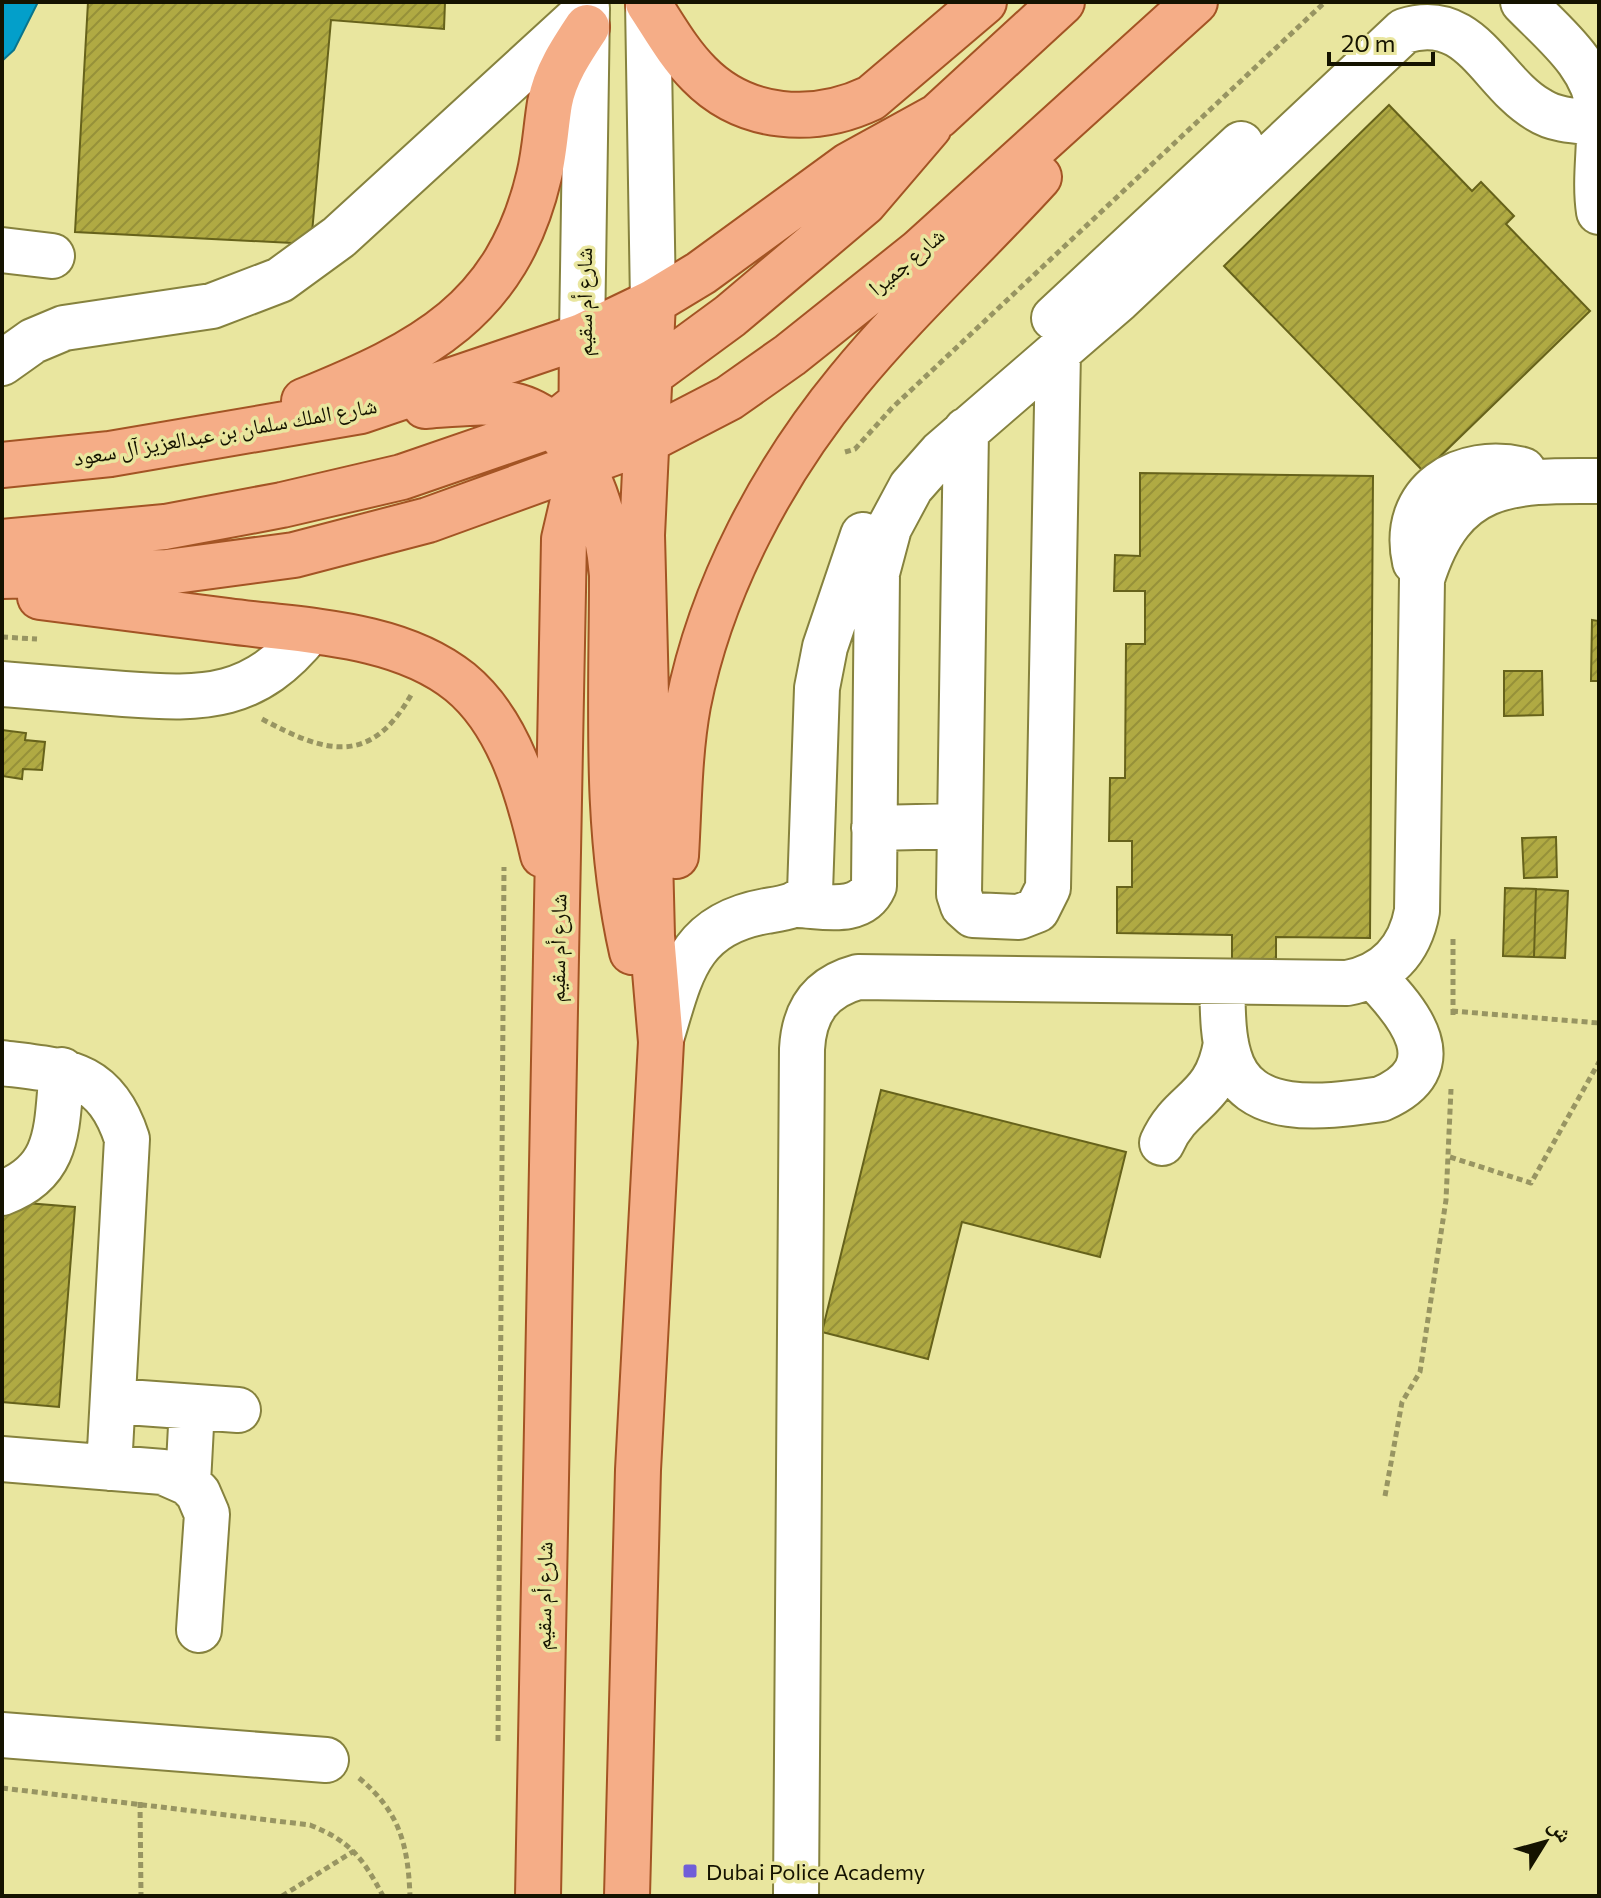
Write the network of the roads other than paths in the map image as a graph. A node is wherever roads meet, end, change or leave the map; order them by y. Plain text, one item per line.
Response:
1 (648, 2) edge
2 (984, 2) edge
3 (1062, 2) edge
4 (1197, 2) edge
5 (1394, 2) edge
6 (1523, 2) edge
7 (587, 13) edge
8 (938, 116) junction
9 (1599, 123) edge
10 (1599, 212) edge
11 (2, 250) edge
12 (52, 256) dead end
13 (653, 302) junction
14 (729, 317) junction
15 (582, 336) junction
16 (1058, 351) junction
17 (2, 363) edge
18 (768, 371) junction
19 (651, 374) junction
20 (361, 411) junction
21 (568, 413) junction
22 (966, 430) junction
23 (219, 436) junction
24 (646, 441) junction
25 (2, 465) edge
26 (581, 466) junction
27 (1599, 481) edge
28 (2, 542) edge
29 (2, 576) edge
30 (2, 592) edge
31 (310, 631) junction
32 (3, 695) edge
33 (960, 826) junction
34 (874, 828) junction
35 (805, 894) junction
36 (558, 919) junction
37 (1373, 976) junction
38 (1222, 982) junction
39 (661, 1042) junction
40 (1226, 1043) junction
41 (2, 1063) edge
42 (62, 1070) junction
43 (1258, 1095) junction
44 (1198, 1102) junction
45 (1162, 1143) dead end
46 (2, 1193) edge
47 (113, 1401) junction
48 (192, 1407) junction
49 (238, 1410) dead end
50 (2, 1459) edge
51 (109, 1468) junction
52 (188, 1483) junction
53 (199, 1630) dead end
54 (2, 1735) edge
55 (326, 1760) road end
56 (797, 1819) junction
57 (538, 1896) edge
58 (627, 1896) edge
59 (796, 1896) edge
60 (824, 1896) edge

1 - 2 main road
1 - 13 street
3 - 8 main road
4 - 18 main road, شارع جميرا
4 - 39 main road
5 - 35 street
6 - 9 street
7 - 15 street, شارع أم سقيم
7 - 17 street
7 - 23 main road
8 - 13 main road
8 - 14 main road, شارع أم سقيم
9 - 10 street
9 - 16 street
11 - 12 street
13 - 15 main road
13 - 19 main road
13 - 21 main road
14 - 18 main road
14 - 19 main road, شارع أم سقيم
15 - 20 main road, شارع الملك سلمان بن عبدالعزيز آل سعود
15 - 21 main road, شارع أم سقيم
16 - 22 street
16 - 33 street
18 - 24 main road, شارع جميرا
19 - 24 main road
19 - 26 main road, شارع أم سقيم
20 - 21 main road
20 - 23 main road, شارع الملك سلمان بن عبدالعزيز آل سعود
21 - 26 main road
21 - 28 main road
22 - 33 street
22 - 34 street
23 - 25 main road, شارع الملك سلمان بن عبدالعزيز آل سعود
24 - 26 main road, شارع جميرا
24 - 39 main road
26 - 29 main road
26 - 36 main road, شارع أم سقيم
26 - 39 main road
27 - 37 street
30 - 31 main road
31 - 32 street
31 - 36 main road
33 - 34 street
34 - 35 street
35 - 39 street
36 - 57 main road, شارع أم سقيم
37 - 38 street
37 - 43 street
38 - 40 street
38 - 56 street
39 - 58 main road
40 - 43 street
40 - 44 street
41 - 42 street
42 - 46 street
42 - 47 street
43 - 44 street
44 - 45 street
47 - 48 street
47 - 51 street
48 - 49 street
48 - 52 street
50 - 51 street
51 - 52 street
52 - 53 street
54 - 55 street
56 - 59 street
56 - 60 street

